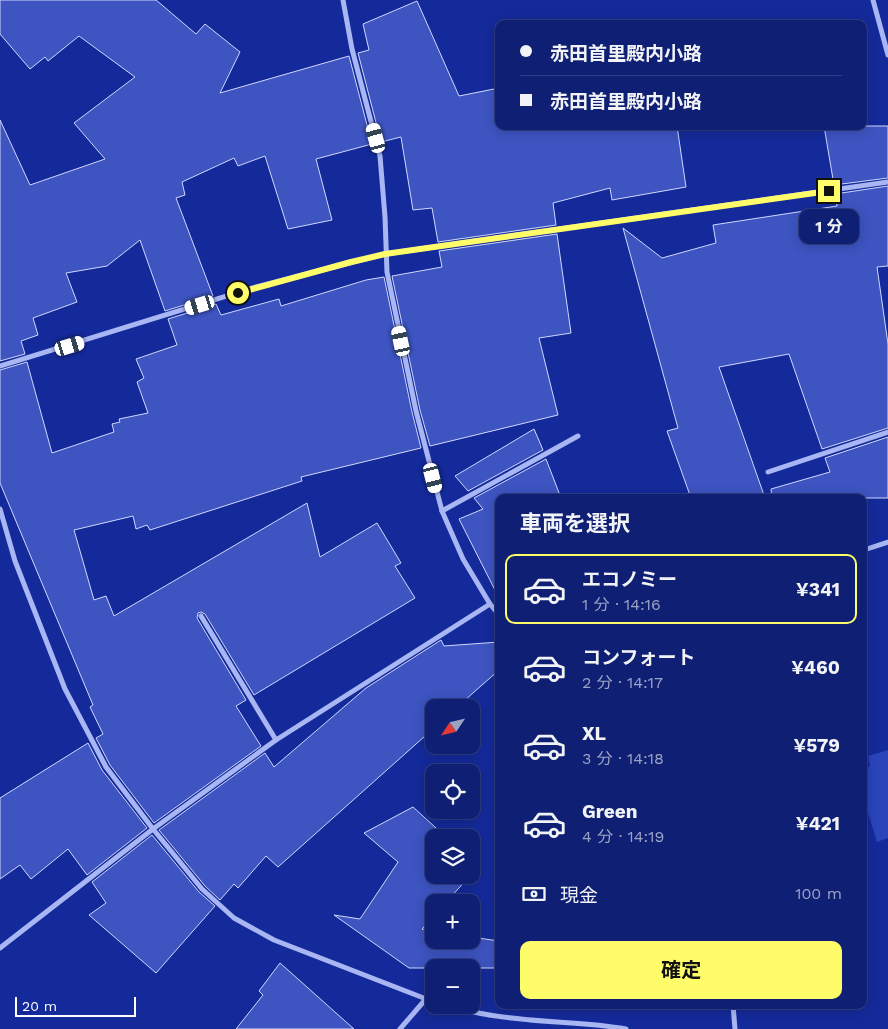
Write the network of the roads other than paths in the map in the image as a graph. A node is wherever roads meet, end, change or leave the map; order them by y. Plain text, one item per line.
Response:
1 (343, 0) edge
2 (873, 0) edge
3 (888, 55) edge
4 (888, 182) edge
5 (385, 254) junction
6 (0, 366) edge
7 (888, 432) edge
8 (578, 436) dead end
9 (768, 472) dead end
10 (0, 509) edge
11 (442, 511) junction
12 (888, 542) edge
13 (867, 549) edge
14 (490, 604) junction
15 (495, 610) edge
16 (201, 616) dead end
17 (276, 740) junction
18 (153, 829) junction
19 (0, 948) edge
20 (425, 1000) joint
21 (733, 1009) edge
22 (477, 1014) edge
23 (400, 1029) edge
24 (626, 1029) edge
25 (735, 1029) edge

1 - 5 street
2 - 3 street
4 - 5 street
5 - 6 street
5 - 11 street
7 - 9 street
8 - 11 street
10 - 18 street
11 - 14 street
12 - 13 street
14 - 15 street
14 - 17 street
16 - 17 street
17 - 18 street
18 - 19 street
18 - 20 street
20 - 23 street
21 - 25 street
22 - 24 street

